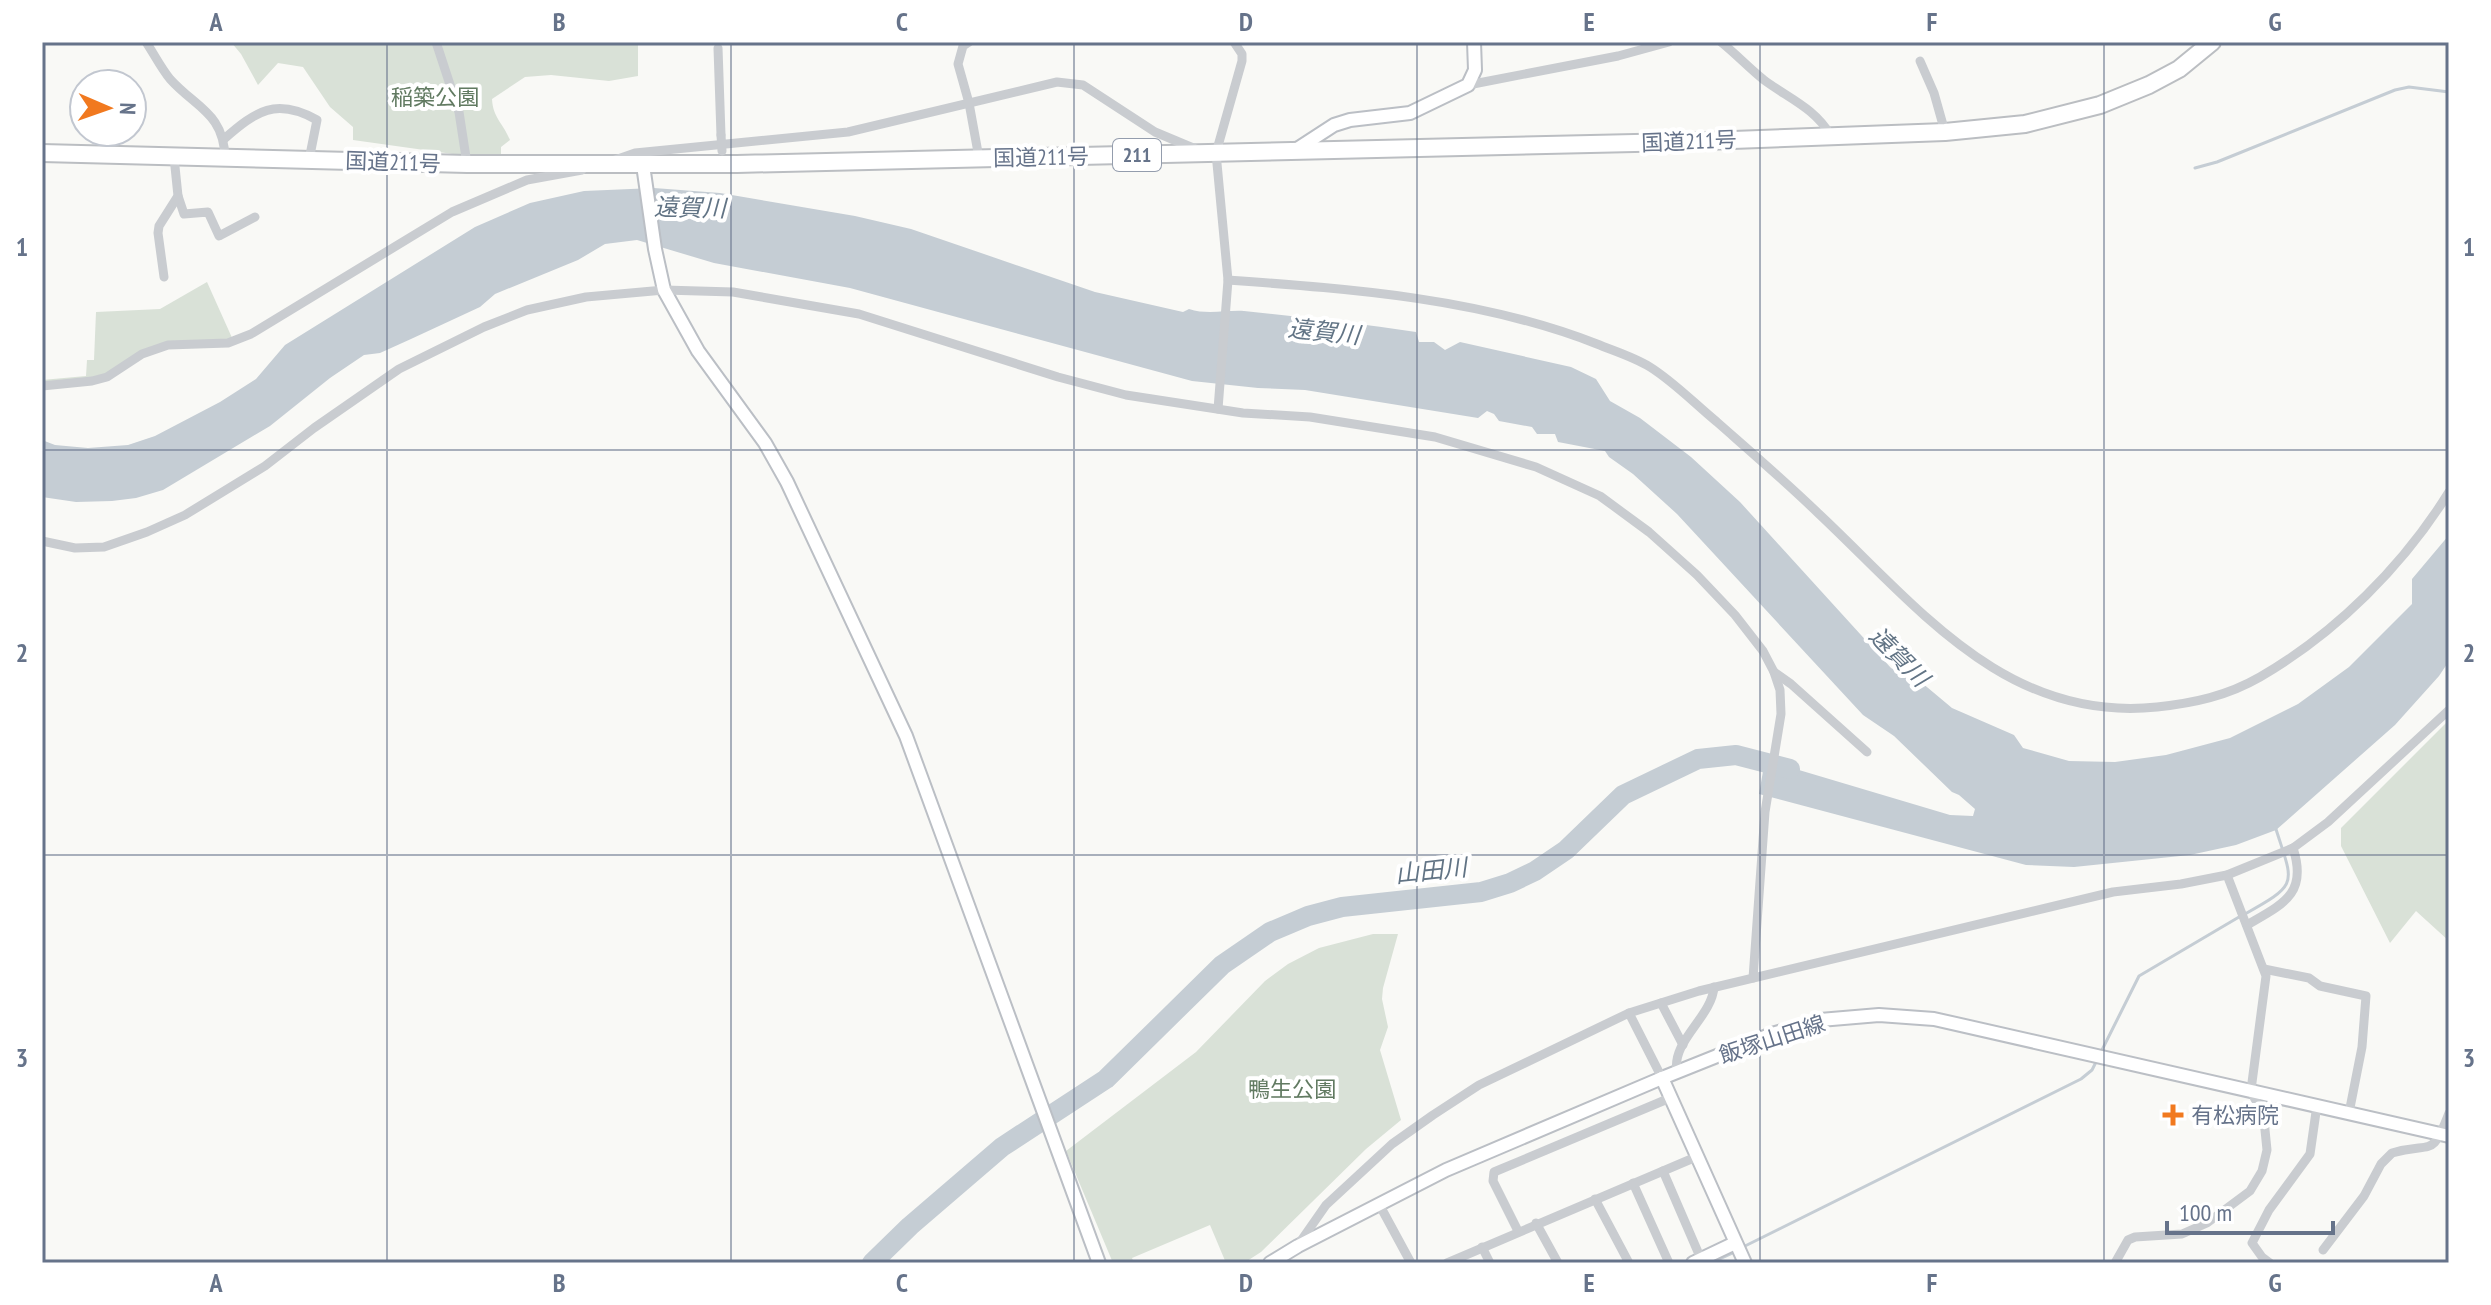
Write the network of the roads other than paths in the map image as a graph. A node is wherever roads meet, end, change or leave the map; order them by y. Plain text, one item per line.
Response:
1 (146, 42) edge
2 (436, 42) edge
3 (969, 42) edge
4 (1234, 42) edge
5 (1474, 42) edge
6 (1669, 42) edge
7 (2212, 42) edge
8 (1728, 44) edge
9 (718, 48) dead end
10 (1920, 61) dead end
11 (1468, 85) junction
12 (969, 103) junction
13 (1945, 132) junction
14 (1831, 136) junction
15 (224, 139) junction
16 (1294, 151) junction
17 (42, 153) edge
18 (1211, 153) junction
19 (174, 157) junction
20 (722, 157) junction
21 (225, 158) junction
22 (979, 158) junction
23 (309, 160) junction
24 (467, 164) junction
25 (603, 166) junction
26 (643, 170) junction
27 (178, 196) junction
28 (255, 217) dead end
29 (164, 277) dead end
30 (1228, 283) junction
31 (664, 290) junction
32 (42, 386) edge
33 (1218, 406) junction
34 (2449, 492) edge
35 (42, 541) edge
36 (1774, 672) junction
37 (2449, 710) edge
38 (1867, 752) dead end
39 (2293, 848) junction
40 (2227, 875) junction
41 (2247, 923) junction
42 (2264, 969) junction
43 (1753, 978) junction
44 (1714, 987) junction
45 (1661, 1003) junction
46 (1629, 1013) junction
47 (1683, 1045) junction
48 (1677, 1072) junction
49 (1662, 1078) junction
50 (2251, 1090) junction
51 (1670, 1098) junction
52 (2317, 1105) junction
53 (2349, 1113) junction
54 (2449, 1113) edge
55 (2446, 1135) edge
56 (1696, 1157) junction
57 (1663, 1171) junction
58 (1633, 1183) junction
59 (1595, 1199) junction
60 (1379, 1204) junction
61 (1536, 1223) junction
62 (1518, 1231) junction
63 (1735, 1243) junction
64 (1298, 1246) junction
65 (1482, 1247) junction
66 (2323, 1250) dead end
67 (1697, 1261) edge
68 (2265, 1261) edge
69 (1099, 1263) edge
70 (1270, 1263) edge
71 (1411, 1263) edge
72 (1447, 1263) edge
73 (1490, 1263) edge
74 (1558, 1263) edge
75 (1629, 1263) edge
76 (1669, 1263) edge
77 (1745, 1263) edge
78 (2115, 1263) edge

1 - 15 street
2 - 24 street
3 - 12 street
4 - 18 street
5 - 11 street
6 - 11 street
7 - 13 highway, 国道211号 / 211
8 - 14 street
9 - 20 street, bridge
10 - 13 street
11 - 16 street
12 - 18 street
12 - 22 street
12 - 25 street
13 - 14 highway, 国道211号 / 211
14 - 16 highway, 国道211号 / 211
15 - 21 street
15 - 23 street
16 - 18 highway, 国道211号 / 211
17 - 19 highway, 国道211号 / 211
18 - 22 highway, 国道211号 / 211
18 - 30 street
19 - 21 highway, 国道211号 / 211
19 - 27 street
20 - 22 highway, 国道211号 / 211
20 - 26 highway, 国道211号 / 211
21 - 23 highway, 国道211号 / 211
23 - 24 highway, 国道211号 / 211
24 - 25 highway, 国道211号 / 211
25 - 26 highway, 国道211号 / 211
25 - 32 street
26 - 31 street
27 - 28 street
27 - 29 street
30 - 33 street
30 - 34 street
31 - 33 street
31 - 35 street
31 - 69 street
33 - 36 street
36 - 38 street
36 - 43 street
37 - 39 street
39 - 40 street
39 - 41 street
40 - 41 street
40 - 43 street
41 - 42 street
42 - 50 street
42 - 53 street
43 - 44 street
44 - 45 street
44 - 47 street
45 - 46 street
45 - 47 street
46 - 49 street
46 - 64 street
47 - 48 street
48 - 49 street, 飯塚山田線
48 - 50 street, 飯塚山田線
49 - 51 street
49 - 60 street, 飯塚山田線
50 - 52 street, 飯塚山田線
50 - 78 street
51 - 56 street
51 - 62 street
52 - 53 street, 飯塚山田線
52 - 68 street
53 - 55 street, 飯塚山田線
54 - 55 street
55 - 66 street
56 - 57 street
56 - 63 street
57 - 58 street
57 - 67 street
58 - 59 street
58 - 76 street
59 - 61 street
59 - 75 street
60 - 64 street, 飯塚山田線
60 - 71 street
61 - 62 street
61 - 74 street
62 - 65 street
63 - 67 street
63 - 77 street
64 - 70 street, 飯塚山田線
65 - 72 street
65 - 73 street

